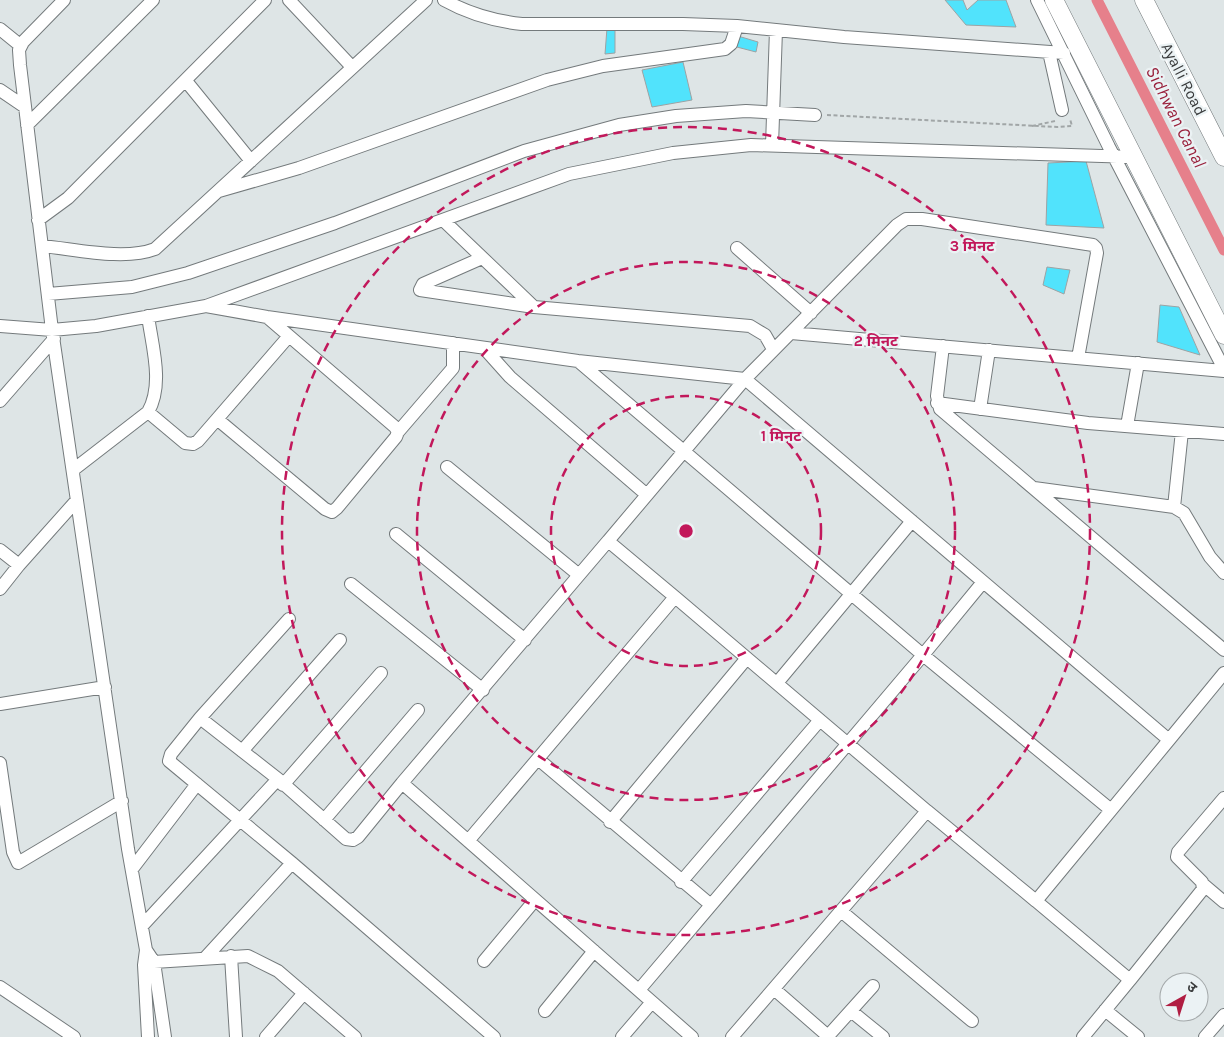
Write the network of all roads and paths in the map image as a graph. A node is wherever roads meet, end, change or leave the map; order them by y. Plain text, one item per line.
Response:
1 (64, 0) edge
2 (153, 0) edge
3 (265, 0) edge
4 (289, 0) edge
5 (426, 0) edge
6 (444, 0) edge
7 (1037, 0) edge
8 (1054, 0) edge
9 (1144, 0) edge
10 (736, 26) junction
11 (0, 29) edge
12 (776, 30) junction
13 (21, 46) junction
14 (1048, 52) junction
15 (1064, 53) junction
16 (352, 67) junction
17 (186, 81) junction
18 (0, 90) edge
19 (24, 107) junction
20 (774, 112) junction
21 (815, 115) joint
22 (1062, 116) junction
23 (27, 125) junction
24 (1032, 126) junction
25 (773, 135) junction
26 (1119, 150) junction
27 (1224, 157) edge
28 (251, 162) junction
29 (219, 191) junction
30 (38, 220) junction
31 (444, 221) junction
32 (42, 246) junction
33 (737, 248) dead end
34 (482, 258) junction
35 (49, 303) junction
36 (206, 306) junction
37 (534, 307) junction
38 (811, 313) junction
39 (148, 316) junction
40 (267, 317) junction
41 (0, 326) edge
42 (791, 333) junction
43 (1224, 334) edge
44 (53, 335) junction
45 (289, 336) junction
46 (453, 343) junction
47 (943, 346) junction
48 (484, 348) junction
49 (774, 349) junction
50 (989, 350) junction
51 (1078, 358) junction
52 (578, 361) junction
53 (1138, 363) junction
54 (1224, 370) edge
55 (744, 379) junction
56 (1, 399) edge
57 (937, 403) junction
58 (980, 409) junction
59 (148, 412) junction
60 (217, 419) junction
61 (1127, 426) junction
62 (1182, 431) junction
63 (398, 432) junction
64 (1224, 434) edge
65 (685, 450) junction
66 (447, 467) dead end
67 (73, 470) junction
68 (1034, 488) junction
69 (647, 495) junction
70 (77, 500) junction
71 (1174, 507) junction
72 (912, 521) junction
73 (396, 534) dead end
74 (608, 541) junction
75 (0, 550) edge
76 (20, 565) junction
77 (1224, 574) edge
78 (579, 575) junction
79 (983, 582) junction
80 (351, 584) dead end
81 (0, 589) edge
82 (851, 593) junction
83 (675, 597) junction
84 (289, 619) dead end
85 (340, 640) dead end
86 (525, 640) junction
87 (1224, 650) edge
88 (923, 655) junction
89 (747, 658) junction
90 (381, 673) dead end
91 (1224, 673) edge
92 (777, 683) junction
93 (105, 686) junction
94 (483, 690) junction
95 (0, 704) edge
96 (418, 710) dead end
97 (200, 718) junction
98 (820, 720) junction
99 (1169, 740) junction
100 (848, 744) junction
101 (242, 751) junction
102 (538, 759) junction
103 (0, 763) edge
104 (280, 782) junction
105 (402, 783) junction
106 (197, 784) junction
107 (1224, 798) edge
108 (122, 800) junction
109 (1110, 810) junction
110 (927, 811) junction
111 (240, 819) junction
112 (324, 820) junction
113 (610, 822) junction
114 (0, 832) edge
115 (468, 841) junction
116 (12, 842) junction
117 (292, 863) junction
118 (132, 870) junction
119 (681, 882) junction
120 (1204, 885) junction
121 (536, 900) junction
122 (1036, 901) junction
123 (1224, 902) edge
124 (711, 906) junction
125 (841, 911) junction
126 (142, 926) junction
127 (146, 950) junction
128 (594, 952) junction
129 (231, 956) junction
130 (205, 958) junction
131 (484, 961) dead end
132 (154, 962) junction
133 (1130, 980) junction
134 (873, 986) dead end
135 (0, 987) edge
136 (774, 989) junction
137 (639, 990) junction
138 (304, 993) junction
139 (652, 1002) junction
140 (1105, 1010) junction
141 (545, 1011) dead end
142 (851, 1011) junction
143 (1224, 1015) edge
144 (972, 1021) dead end
145 (688, 1036) edge
146 (74, 1037) edge
147 (148, 1037) edge
148 (166, 1037) edge
149 (236, 1037) edge
150 (266, 1037) edge
151 (355, 1037) edge
152 (494, 1037) edge
153 (622, 1037) edge
154 (732, 1037) edge
155 (829, 1037) edge
156 (883, 1037) edge
157 (1083, 1037) edge
158 (1138, 1037) edge
159 (1205, 1037) edge

1 - 13 street
2 - 23 street
3 - 17 street
4 - 16 street
5 - 16 street
6 - 10 street
7 - 15 street
8 - 26 highway
9 - 27 highway, Ayalli Road
10 - 12 street
10 - 29 street
11 - 13 street
12 - 14 street
12 - 20 street
13 - 19 street
14 - 15 street
14 - 22 street
15 - 26 street
16 - 28 street
17 - 28 street
17 - 30 street
18 - 19 street
19 - 23 street
20 - 21 street
20 - 25 street
20 - 35 street
21 - 24 path
22 - 24 path
22 - 24 path
23 - 30 street
25 - 26 street
25 - 31 street
26 - 43 highway
26 - 54 street
28 - 29 street
29 - 32 street
30 - 32 street
31 - 34 street
31 - 36 street
32 - 35 street
33 - 38 street
34 - 37 street
34 - 37 street
35 - 44 street
36 - 39 street
36 - 40 street
37 - 49 street
38 - 42 street
38 - 51 street
39 - 44 street
39 - 59 street
40 - 45 street
40 - 46 street
41 - 44 street
42 - 47 street
42 - 49 street
44 - 56 street
44 - 67 street
45 - 60 street
45 - 63 street
46 - 48 street
46 - 63 street
47 - 50 street
47 - 57 street
48 - 52 street
48 - 69 street
49 - 55 street
50 - 51 street
50 - 58 street
51 - 53 street
52 - 55 street
52 - 65 street
53 - 54 street
53 - 61 street
55 - 65 street
55 - 72 street
57 - 58 street
57 - 68 street
58 - 61 street
59 - 60 street
59 - 67 street
60 - 63 street
61 - 62 street
62 - 64 street
62 - 71 street
65 - 69 street
65 - 82 street
66 - 78 street
67 - 70 street
68 - 71 street
68 - 87 street
69 - 74 street
70 - 76 street
70 - 93 street
71 - 77 street
72 - 79 street
72 - 82 street
73 - 86 street
74 - 78 street
74 - 83 street
75 - 76 street
76 - 81 street
78 - 86 street
79 - 88 street
79 - 99 street
80 - 94 street
82 - 88 street
82 - 92 street
83 - 89 street
83 - 102 street
84 - 97 street
85 - 101 street
86 - 94 street
88 - 100 street
88 - 109 street
89 - 92 street
89 - 113 street
90 - 104 street
91 - 99 street
92 - 98 street
93 - 95 street
93 - 108 street
94 - 105 street
96 - 112 street
97 - 101 street
97 - 106 street
98 - 100 street
98 - 119 street
99 - 109 street
100 - 110 street
100 - 124 street
101 - 104 street
102 - 113 street
102 - 115 street
103 - 116 street
104 - 111 street
104 - 112 street
105 - 112 street
105 - 115 street
106 - 111 street
106 - 118 street
107 - 120 street
108 - 116 street
108 - 118 street
109 - 122 street
110 - 122 street
110 - 125 street
111 - 117 street
111 - 126 street
113 - 119 street
114 - 116 street
115 - 121 street
117 - 130 street
117 - 152 street
118 - 126 street
119 - 124 street
120 - 123 street
120 - 133 street
121 - 128 street
121 - 131 street
122 - 133 street
124 - 137 street
125 - 136 street
125 - 144 street
126 - 127 street
127 - 132 street
127 - 147 street
128 - 137 street
128 - 141 street
129 - 130 street
129 - 138 street
129 - 149 street
130 - 132 street
132 - 148 street
133 - 140 street
134 - 142 street
135 - 146 street
136 - 154 street
136 - 155 street
137 - 139 street
138 - 150 street
138 - 151 street
139 - 145 street
139 - 153 street
140 - 157 street
140 - 158 street
142 - 155 street
142 - 156 street
143 - 159 street

